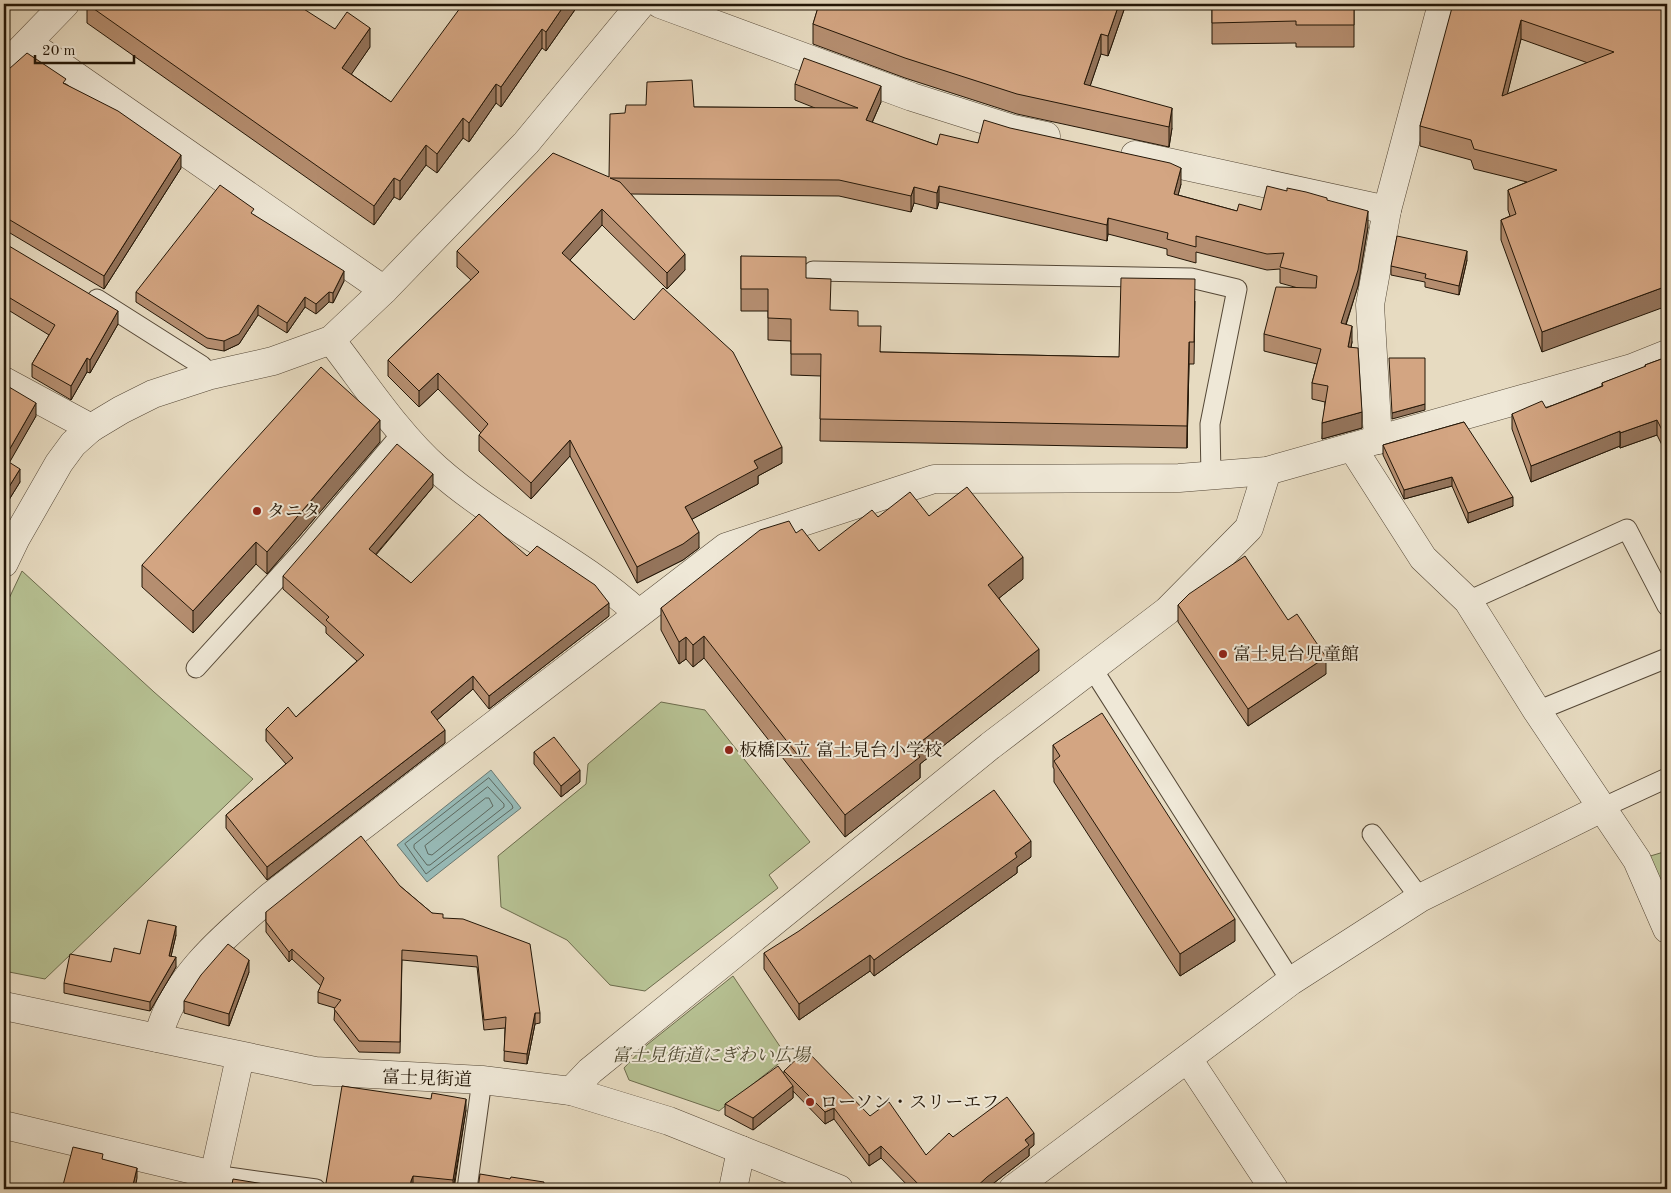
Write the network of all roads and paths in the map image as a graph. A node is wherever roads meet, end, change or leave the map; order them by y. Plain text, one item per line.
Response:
1 (65, 4) edge
2 (641, 4) edge
3 (660, 4) edge
4 (1442, 4) edge
5 (28, 43) junction
6 (4, 67) edge
7 (1071, 142) edge
8 (1109, 150) edge
9 (1388, 210) junction
10 (813, 271) dead end
11 (80, 288) edge
12 (384, 290) junction
13 (331, 340) junction
14 (1667, 354) edge
15 (211, 375) junction
16 (4, 381) edge
17 (91, 428) junction
18 (403, 432) junction
19 (1378, 440) junction
20 (1352, 447) junction
21 (1267, 471) junction
22 (1212, 476) junction
23 (4, 564) edge
24 (1468, 600) junction
25 (1667, 606) edge
26 (638, 613) junction
27 (1667, 658) edge
28 (196, 668) dead end
29 (1092, 668) junction
30 (1537, 711) junction
31 (1667, 778) edge
32 (1602, 808) junction
33 (1372, 834) dead end
34 (1420, 898) junction
35 (1667, 929) edge
36 (1291, 981) junction
37 (4, 1006) edge
38 (158, 1038) junction
39 (240, 1057) junction
40 (1188, 1059) junction
41 (482, 1080) junction
42 (571, 1091) junction
43 (4, 1125) edge
44 (741, 1150) junction
45 (213, 1182) edge
46 (316, 1189) edge
47 (467, 1189) edge
48 (733, 1189) edge
49 (839, 1189) edge
50 (1013, 1189) edge
51 (1274, 1189) edge

1 - 5 street
2 - 12 street
3 - 7 street
4 - 9 street
5 - 6 street
5 - 12 street
8 - 9 street
9 - 19 street
10 - 22 lane
11 - 15 lane
12 - 13 street
13 - 15 street
13 - 18 street
14 - 19 street
15 - 17 street
16 - 17 street
17 - 23 street
18 - 26 street
18 - 28 lane
19 - 20 street
20 - 21 street
20 - 24 street
21 - 22 street
21 - 29 street
22 - 26 street
24 - 25 lane
24 - 30 street
26 - 38 street
27 - 30 lane
29 - 36 lane
29 - 42 street
30 - 32 street
31 - 32 lane
32 - 34 street
32 - 35 street
33 - 34 lane
34 - 36 street
36 - 40 street
37 - 38 street, 富士見街道
38 - 39 street, 富士見街道
39 - 41 street, 富士見街道
39 - 45 street
40 - 50 street
40 - 51 street
41 - 42 street, 富士見街道
41 - 47 lane
42 - 44 street, 富士見街道
43 - 45 street
44 - 48 street
44 - 49 street, 富士見街道
45 - 46 lane

